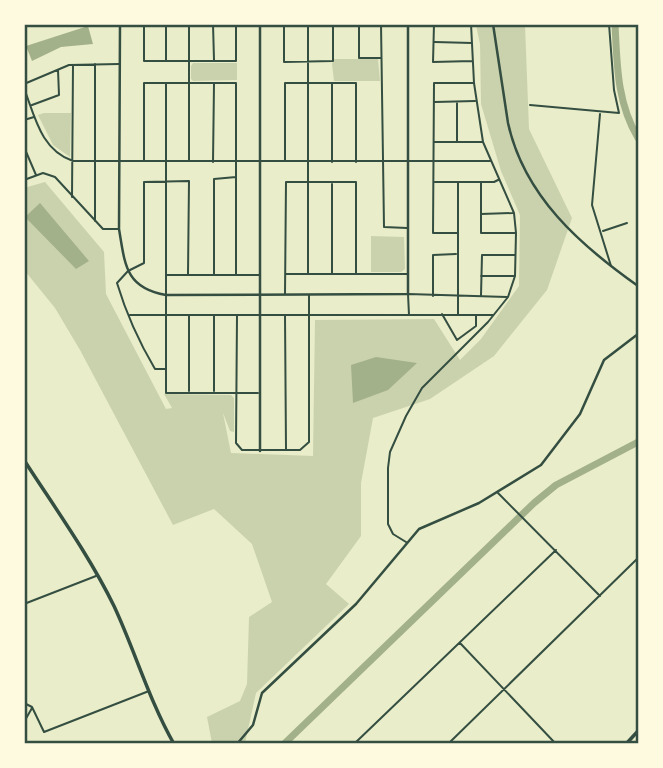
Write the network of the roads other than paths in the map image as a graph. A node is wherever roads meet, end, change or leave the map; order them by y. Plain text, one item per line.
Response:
1 (120, 24) edge
2 (144, 24) edge
3 (166, 24) edge
4 (189, 24) edge
5 (213, 24) edge
6 (236, 24) edge
7 (260, 24) edge
8 (285, 24) edge
9 (308, 24) edge
10 (334, 24) edge
11 (359, 24) edge
12 (381, 24) edge
13 (408, 24) edge
14 (434, 24) edge
15 (471, 24) edge
16 (493, 24) edge
17 (609, 24) edge
18 (434, 42) junction
19 (472, 43) junction
20 (381, 58) junction
21 (166, 61) junction
22 (214, 61) junction
23 (473, 61) junction
24 (189, 62) junction
25 (308, 62) junction
26 (95, 64) junction
27 (120, 64) junction
28 (72, 65) junction
29 (58, 69) junction
30 (189, 83) junction
31 (214, 83) junction
32 (308, 83) junction
33 (332, 83) junction
34 (474, 83) junction
35 (24, 84) edge
36 (166, 84) junction
37 (24, 88) edge
38 (457, 101) junction
39 (476, 101) junction
40 (434, 102) junction
41 (31, 105) junction
42 (530, 105) dead end
43 (600, 112) junction
44 (35, 116) junction
45 (24, 121) edge
46 (433, 142) junction
47 (457, 142) junction
48 (483, 142) junction
49 (24, 147) edge
50 (72, 161) junction
51 (490, 161) junction
52 (95, 162) junction
53 (119, 162) junction
54 (144, 162) junction
55 (166, 162) junction
56 (189, 162) junction
57 (213, 162) junction
58 (237, 162) junction
59 (260, 162) junction
60 (285, 162) junction
61 (309, 162) junction
62 (332, 162) junction
63 (356, 162) junction
64 (382, 162) junction
65 (407, 162) junction
66 (434, 162) junction
67 (36, 176) junction
68 (237, 177) junction
69 (24, 180) edge
70 (498, 180) junction
71 (166, 181) junction
72 (309, 182) junction
73 (332, 182) junction
74 (434, 182) junction
75 (458, 182) junction
76 (481, 182) junction
77 (72, 197) junction
78 (481, 214) junction
79 (514, 214) junction
80 (95, 221) junction
81 (627, 223) dead end
82 (408, 228) junction
83 (119, 229) junction
84 (601, 231) junction
85 (457, 233) junction
86 (516, 233) junction
87 (457, 254) junction
88 (516, 255) junction
89 (611, 267) junction
90 (128, 271) junction
91 (188, 274) junction
92 (214, 274) junction
93 (236, 274) junction
94 (285, 274) junction
95 (308, 274) junction
96 (332, 274) junction
97 (356, 274) junction
98 (408, 274) junction
99 (166, 275) junction
100 (260, 275) junction
101 (481, 276) junction
102 (515, 276) junction
103 (639, 286) edge
104 (408, 294) junction
105 (166, 295) junction
106 (260, 295) junction
107 (285, 295) junction
108 (309, 295) junction
109 (433, 296) junction
110 (457, 296) junction
111 (481, 296) junction
112 (508, 297) junction
113 (166, 314) junction
114 (442, 314) junction
115 (458, 314) junction
116 (476, 314) junction
117 (130, 315) junction
118 (189, 315) junction
119 (214, 315) junction
120 (237, 315) junction
121 (260, 315) junction
122 (285, 315) junction
123 (309, 315) junction
124 (409, 315) junction
125 (494, 315) junction
126 (639, 334) edge
127 (166, 369) junction
128 (189, 393) junction
129 (214, 393) junction
130 (236, 393) junction
131 (260, 393) junction
132 (286, 450) junction
133 (260, 451) junction
134 (24, 460) edge
135 (30, 469) junction
136 (24, 473) edge
137 (497, 492) junction
138 (407, 543) junction
139 (556, 550) junction
140 (639, 558) edge
141 (97, 575) junction
142 (600, 596) junction
143 (24, 604) edge
144 (459, 642) junction
145 (504, 689) junction
146 (149, 691) junction
147 (24, 703) edge
148 (32, 707) junction
149 (24, 722) edge
150 (639, 731) edge
151 (355, 743) edge
152 (174, 744) edge
153 (237, 744) edge
154 (448, 744) edge
155 (556, 744) edge
156 (626, 744) edge

1 - 27 street
2 - 21 street
3 - 21 street
4 - 24 street
5 - 22 street
6 - 22 street
7 - 59 street
8 - 25 street
9 - 25 street
10 - 25 street
11 - 20 street
12 - 20 street
13 - 65 street
14 - 18 street
15 - 19 street
16 - 89 street
17 - 43 street
18 - 19 street
18 - 23 street
19 - 23 street
20 - 64 street
21 - 24 street
22 - 24 street
23 - 34 street
24 - 30 street
25 - 32 street
26 - 27 street
26 - 28 street
26 - 52 street
27 - 53 street
28 - 29 street
28 - 50 street
29 - 35 street
29 - 41 street
30 - 31 street
30 - 36 street
30 - 56 street
31 - 57 street
31 - 58 street
32 - 33 street
32 - 60 street
32 - 61 street
33 - 62 street
33 - 63 street
34 - 39 street
34 - 40 street
36 - 54 street
36 - 55 street
37 - 41 street
38 - 39 street
38 - 40 street
38 - 47 street
39 - 48 street
40 - 46 street
41 - 44 street
42 - 43 street
43 - 84 street
44 - 45 street
44 - 50 street
46 - 47 street
46 - 66 street
47 - 48 street
48 - 51 street
49 - 67 street
50 - 52 street
50 - 77 street
51 - 66 street
51 - 70 street
52 - 53 street
52 - 80 street
53 - 54 street
53 - 83 street
54 - 55 street
55 - 56 street
55 - 71 street
56 - 57 street
57 - 58 street
58 - 59 street
58 - 68 street
59 - 60 street
59 - 100 street
60 - 61 street
61 - 62 street
61 - 72 street
62 - 63 street
63 - 64 street
64 - 65 street
64 - 82 street
65 - 66 street
65 - 82 street
66 - 74 street
67 - 69 street
67 - 77 street
68 - 92 street
68 - 93 street
70 - 76 street
70 - 79 street
71 - 90 street
71 - 91 street
71 - 99 street
72 - 73 street
72 - 94 street
72 - 95 street
73 - 96 street
73 - 97 street
74 - 75 street
74 - 85 street
75 - 76 street
75 - 85 street
76 - 78 street
77 - 80 street
78 - 79 street
78 - 86 street
79 - 86 street
80 - 83 street
81 - 84 street
82 - 98 street
83 - 90 street
84 - 89 street
85 - 87 street
86 - 88 street
87 - 109 street
87 - 110 street
88 - 101 street
88 - 102 street
89 - 103 street
90 - 105 street
90 - 117 street
91 - 92 street
91 - 99 street
92 - 93 street
93 - 100 street
94 - 95 street
94 - 107 street
95 - 96 street
96 - 97 street
97 - 98 street
98 - 104 street
99 - 105 street
100 - 106 street
101 - 102 street
101 - 111 street
102 - 112 street
104 - 108 street
104 - 109 street
104 - 124 street
105 - 106 street
105 - 113 street
106 - 107 street
106 - 121 street
107 - 108 street
108 - 123 street
109 - 110 street
110 - 111 street
110 - 115 street
111 - 112 street
112 - 125 street
113 - 117 street
113 - 118 street
113 - 127 street
114 - 115 street
114 - 116 street
114 - 124 street
115 - 116 street
116 - 125 street
117 - 127 street
118 - 119 street
118 - 128 street
119 - 120 street
119 - 129 street
120 - 121 street
120 - 130 street
121 - 122 street
121 - 131 street
122 - 123 street
122 - 132 street
123 - 124 street
123 - 132 street
125 - 138 street
126 - 137 street
127 - 128 street
128 - 129 street
129 - 130 street
130 - 131 street
130 - 133 street
131 - 133 street
132 - 133 street
134 - 135 highway
135 - 136 street
135 - 141 highway
137 - 138 street
137 - 139 street
138 - 153 street
139 - 142 street
139 - 144 street
140 - 142 street
141 - 143 street
141 - 146 highway
142 - 145 street
144 - 145 street
144 - 151 street
145 - 154 street
145 - 155 street
146 - 148 street
146 - 152 highway
147 - 148 street
148 - 149 street
150 - 156 highway

